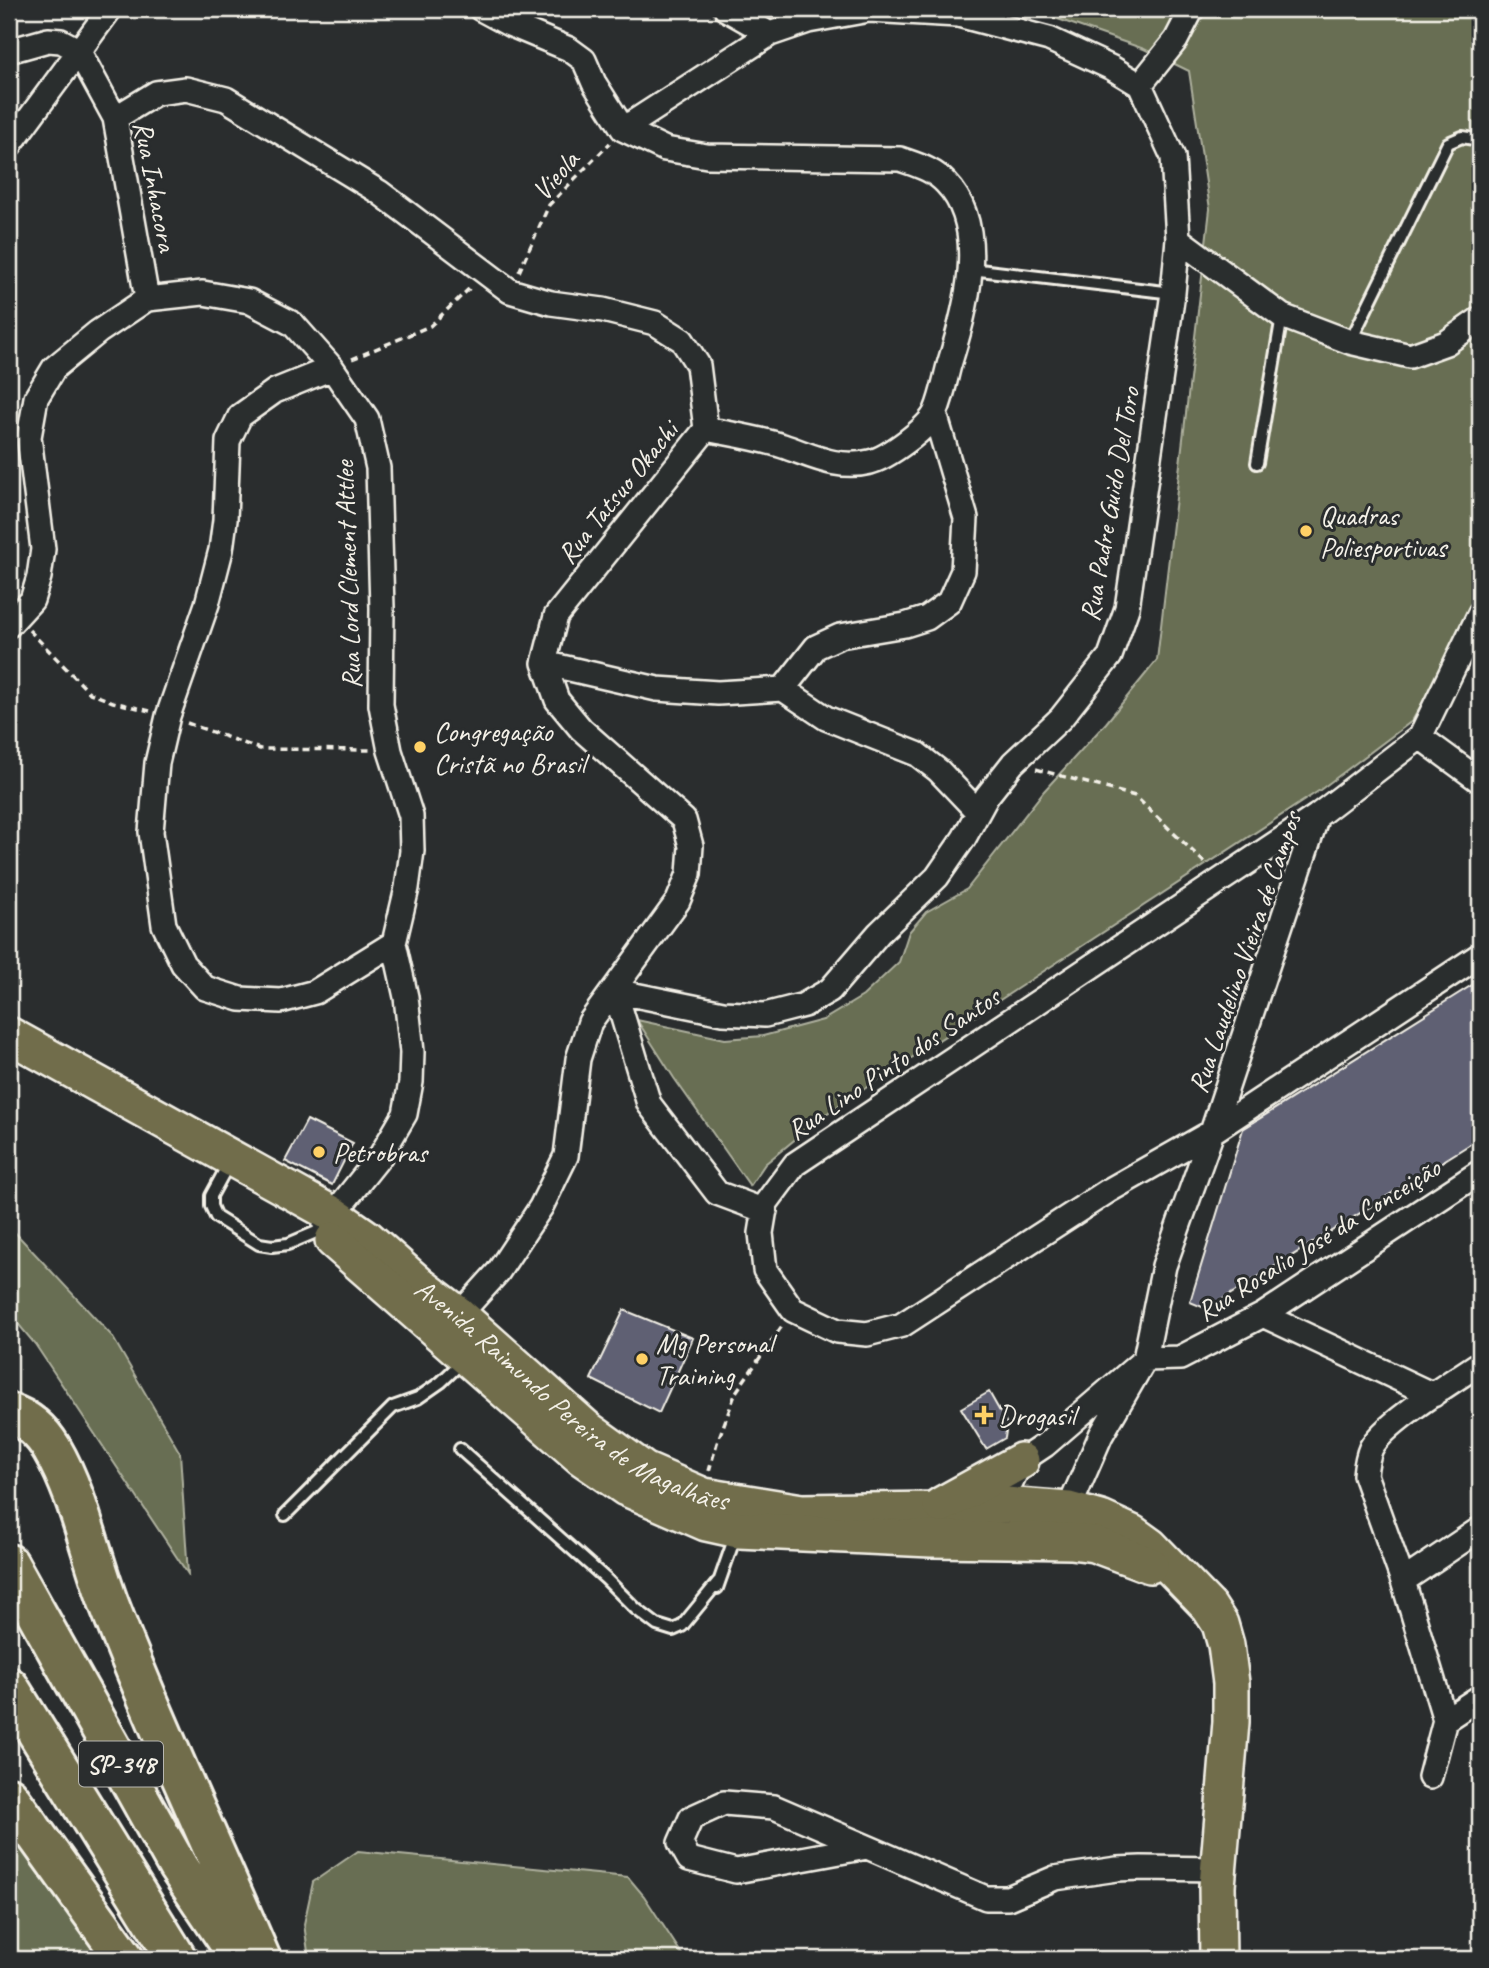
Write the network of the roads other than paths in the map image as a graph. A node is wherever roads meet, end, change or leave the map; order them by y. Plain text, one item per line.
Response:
1 (110, 9) edge
2 (481, 9) edge
3 (726, 9) edge
4 (1192, 9) edge
5 (769, 34) junction
6 (78, 50) junction
7 (9, 51) edge
8 (1140, 85) junction
9 (115, 118) junction
10 (624, 130) junction
11 (1480, 140) edge
12 (9, 146) edge
13 (1178, 239) junction
14 (971, 269) junction
15 (1173, 293) junction
16 (147, 299) junction
17 (1282, 316) junction
18 (1480, 319) edge
19 (1350, 342) junction
20 (332, 368) junction
21 (935, 414) junction
22 (706, 429) junction
23 (1257, 463) dead end
24 (1480, 613) edge
25 (9, 625) edge
26 (544, 663) junction
27 (783, 689) junction
28 (1420, 737) junction
29 (1480, 781) edge
30 (978, 812) junction
31 (1317, 816) junction
32 (394, 943) junction
33 (1480, 956) edge
34 (615, 991) junction
35 (9, 1035) edge
36 (9, 1059) edge
37 (1212, 1132) junction
38 (227, 1167) junction
39 (1480, 1172) edge
40 (765, 1211) junction
41 (327, 1223) junction
42 (1263, 1315) junction
43 (455, 1336) junction
44 (1145, 1359) junction
45 (1480, 1363) edge
46 (1433, 1395) junction
47 (9, 1413) edge
48 (460, 1449) dead end
49 (1021, 1461) junction
50 (1005, 1505) junction
51 (932, 1510) junction
52 (1069, 1510) junction
53 (285, 1515) dead end
54 (742, 1517) junction
55 (1480, 1529) edge
56 (1002, 1540) junction
57 (1048, 1541) junction
58 (9, 1564) edge
59 (1403, 1581) junction
60 (1185, 1582) junction
61 (9, 1687) edge
62 (1480, 1697) edge
63 (1445, 1720) junction
64 (1430, 1777) dead end
65 (9, 1797) edge
66 (867, 1847) junction
67 (1218, 1869) junction
68 (125, 1959) edge
69 (177, 1959) edge
70 (240, 1959) edge
71 (261, 1959) edge
72 (1218, 1959) edge

1 - 6 street
2 - 10 street
3 - 5 street
4 - 8 street
5 - 8 street
5 - 10 street
6 - 7 street
6 - 9 street, Rua Inhacora
6 - 12 street
8 - 13 street, Rua Padre Guido Del Toro
9 - 16 street, Rua Inhacora
9 - 22 street, Rua Tatsuo Okachi
10 - 14 street
11 - 19 lane
13 - 15 street, Rua Padre Guido Del Toro
13 - 17 street
14 - 15 lane
14 - 21 street
15 - 30 street, Rua Padre Guido Del Toro
16 - 20 street, Rua Lord Clement Attlee
16 - 25 street, Rua Lord Clement Attlee
17 - 19 street
17 - 23 lane
18 - 19 street
20 - 32 street, Rua Lord Clement Attlee
20 - 32 street
21 - 22 street
21 - 27 street
22 - 26 street, Rua Tatsuo Okachi
24 - 28 street, Rua Laudelino Vieira de Campos
26 - 27 street
26 - 34 street
27 - 30 street
28 - 29 street
28 - 31 street, Rua Laudelino Vieira de Campos
30 - 34 street, Rua Padre Guido Del Toro
31 - 37 street, Rua Laudelino Vieira de Campos
31 - 40 street, Rua Lino Pinto dos Santos
32 - 41 street, Rua Lord Clement Attlee
33 - 37 street, Rua Lino Pinto dos Santos
34 - 40 street
34 - 43 street
35 - 38 main road, Avenida Raimundo Pereira de Magalhães
36 - 38 main road, Avenida Raimundo Pereira de Magalhães
37 - 40 street, Rua Lino Pinto dos Santos
37 - 44 street, Rua Laudelino Vieira de Campos
38 - 41 main road, Avenida Raimundo Pereira de Magalhães
38 - 41 lane
39 - 42 street, Rua Rosalio José da Conceição
41 - 43 main road, Avenida Raimundo Pereira de Magalhães
42 - 44 street, Rua Rosalio José da Conceição
42 - 46 street
43 - 53 lane
43 - 54 main road, Avenida Raimundo Pereira de Magalhães
43 - 54 main road, Avenida Raimundo Pereira de Magalhães
44 - 49 street
44 - 52 street
45 - 46 street
46 - 59 street
47 - 71 highway
48 - 54 lane
49 - 50 street
49 - 51 main road
50 - 51 main road, Avenida Raimundo Pereira de Magalhães
50 - 52 main road, Avenida Raimundo Pereira de Magalhães
50 - 56 street
51 - 54 main road, Avenida Raimundo Pereira de Magalhães
52 - 57 street
52 - 60 main road, Avenida Raimundo Pereira de Magalhães
54 - 56 main road, Avenida Raimundo Pereira de Magalhães
55 - 59 street
56 - 57 main road, Avenida Raimundo Pereira de Magalhães
57 - 60 main road, Avenida Raimundo Pereira de Magalhães
58 - 70 highway, SP-348
59 - 63 street
60 - 67 main road, Avenida Raimundo Pereira de Magalhães
61 - 69 highway, SP-348
62 - 63 street
63 - 64 street
65 - 68 highway
66 - 66 street
66 - 67 street
67 - 72 main road, Avenida Raimundo Pereira de Magalhães

